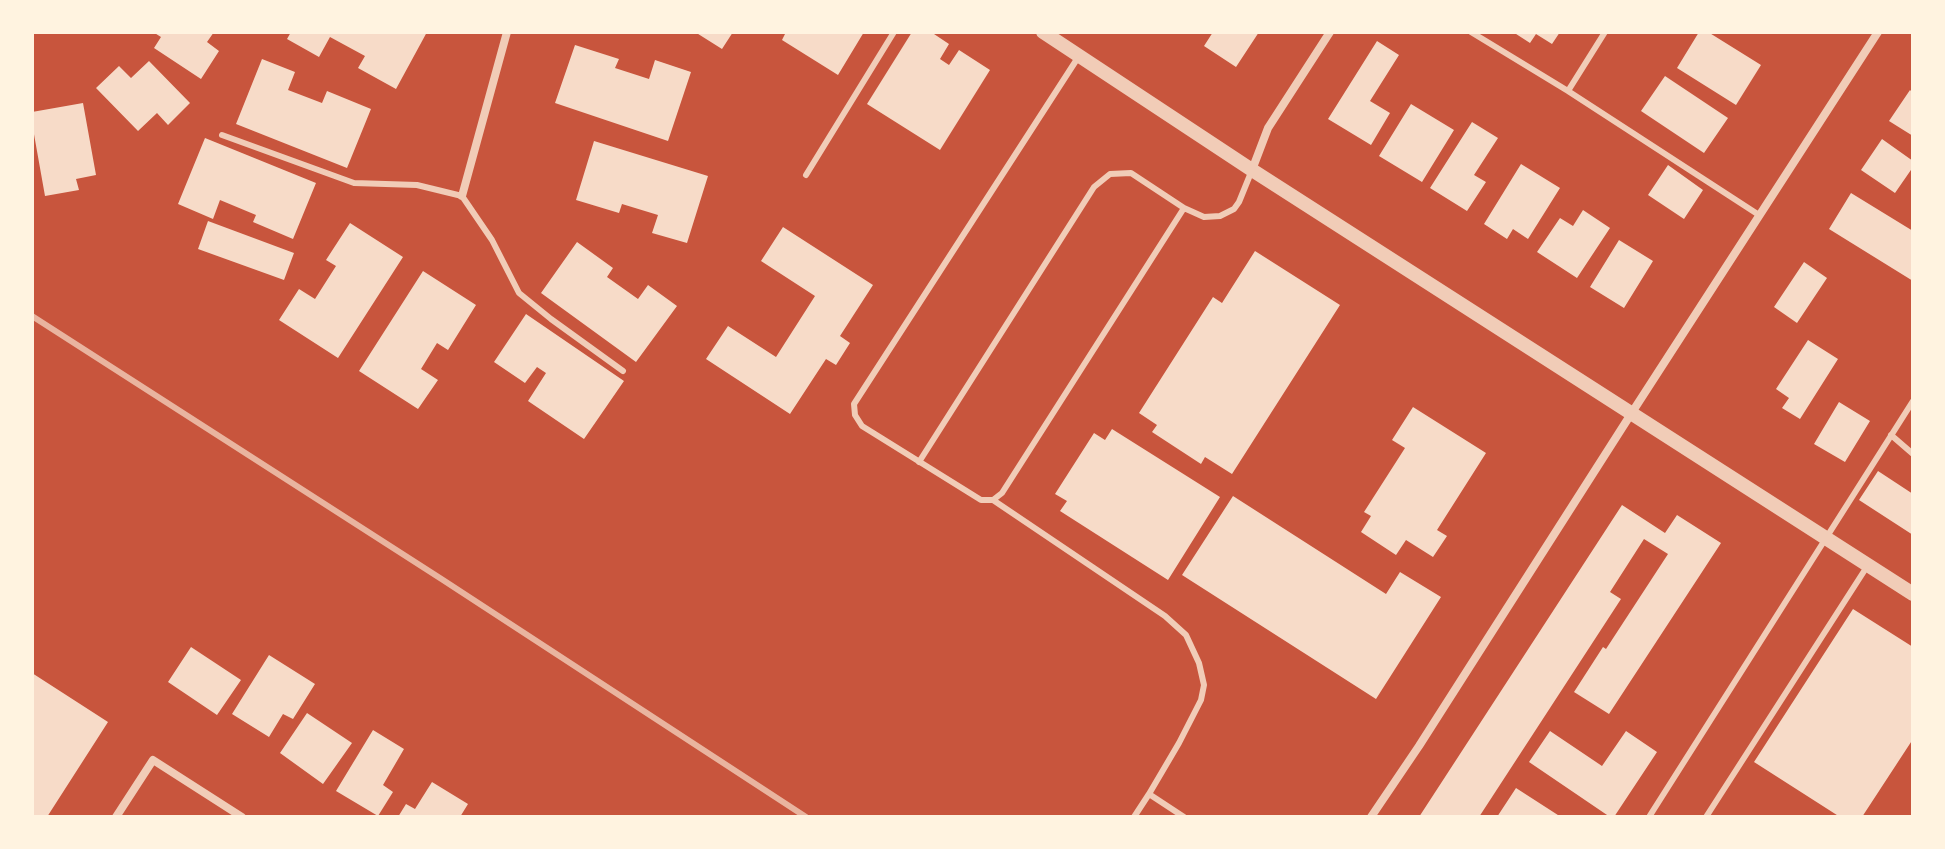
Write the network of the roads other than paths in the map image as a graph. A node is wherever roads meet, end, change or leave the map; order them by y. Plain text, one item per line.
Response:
1 (507, 32) edge
2 (894, 32) edge
3 (1043, 32) edge
4 (1330, 32) edge
5 (1471, 32) edge
6 (1605, 32) edge
7 (1878, 32) edge
8 (1079, 56) junction
9 (1568, 91) junction
10 (222, 135) dead end
11 (1252, 170) junction
12 (806, 175) dead end
13 (462, 196) junction
14 (1184, 208) junction
15 (1759, 215) junction
16 (623, 371) dead end
17 (1913, 401) edge
18 (1631, 414) junction
19 (1891, 435) junction
20 (1913, 454) edge
21 (919, 462) junction
22 (993, 500) junction
23 (1827, 538) junction
24 (1868, 565) junction
25 (1913, 594) edge
26 (1149, 794) junction
27 (116, 817) edge
28 (242, 817) edge
29 (1134, 817) edge
30 (1184, 817) edge
31 (1371, 817) edge
32 (1649, 817) edge
33 (1706, 817) edge

1 - 13 street
2 - 12 lane
3 - 8 street
4 - 11 street
5 - 9 lane
6 - 9 lane
7 - 15 street
8 - 11 street
8 - 21 lane
9 - 15 lane
10 - 13 lane
11 - 14 lane
11 - 18 street
13 - 16 lane
14 - 21 lane
14 - 22 lane
15 - 18 street
17 - 19 lane
18 - 23 street
18 - 31 street
19 - 20 lane
19 - 23 lane
21 - 22 lane
22 - 26 lane
23 - 24 street
23 - 32 lane
24 - 25 street
24 - 33 lane
26 - 29 lane
26 - 30 lane
27 - 28 street

